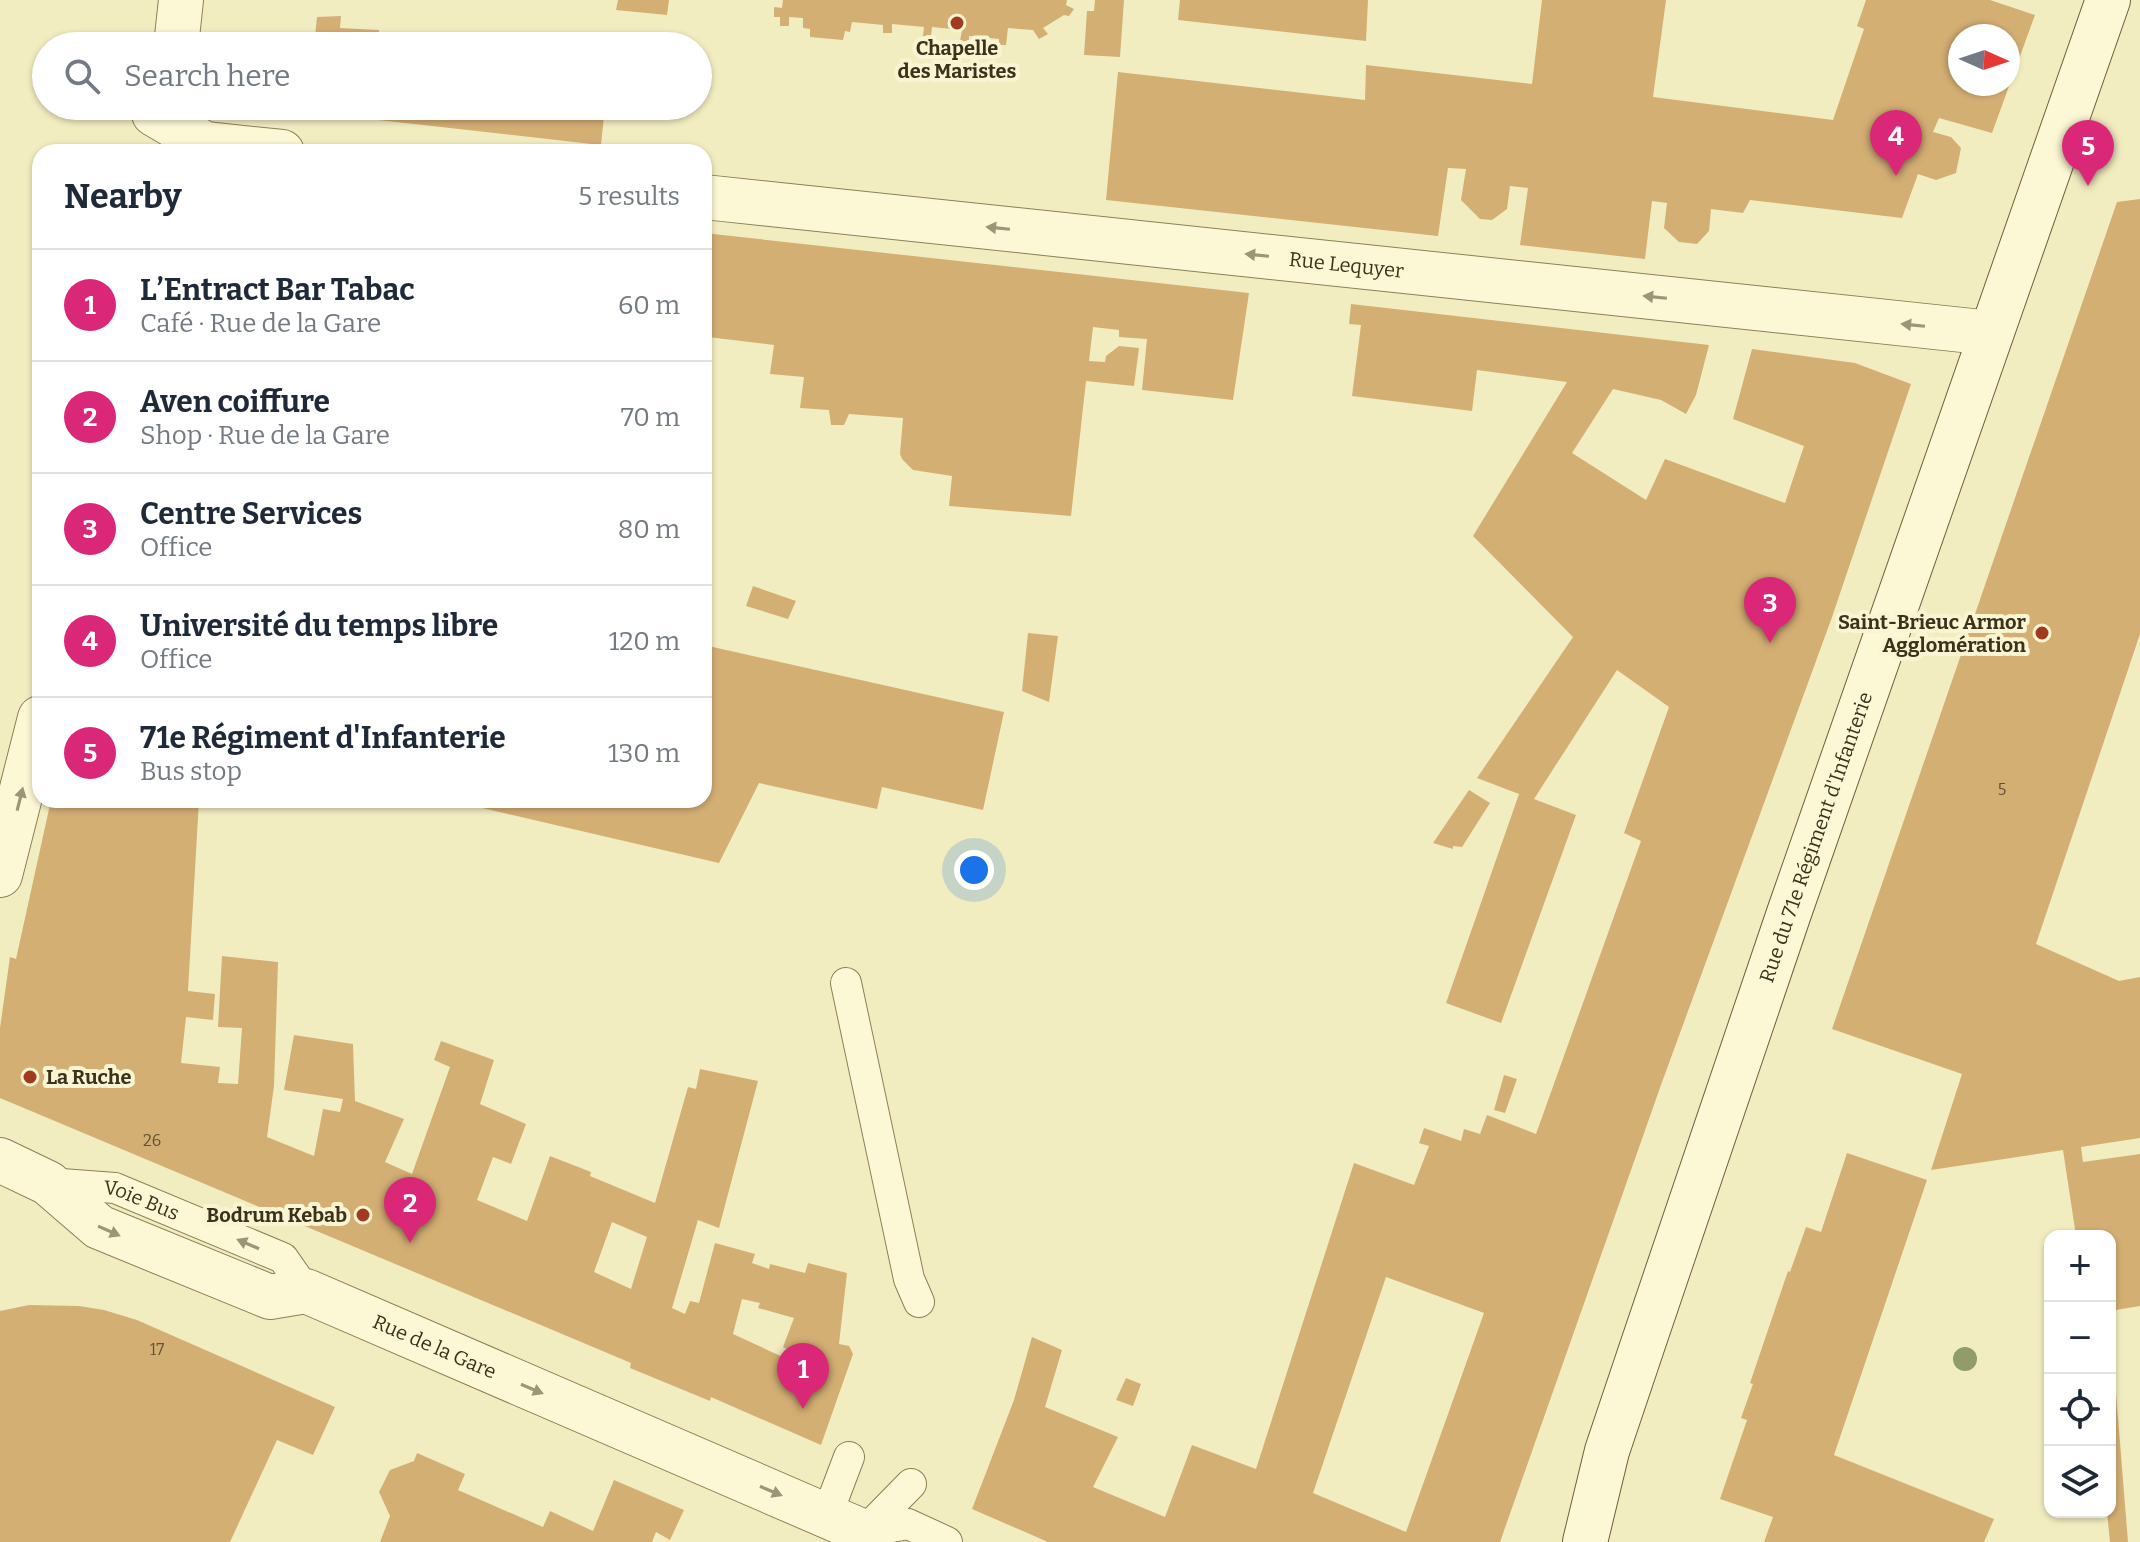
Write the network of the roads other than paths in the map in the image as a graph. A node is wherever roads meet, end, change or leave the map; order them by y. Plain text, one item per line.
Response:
1 (181, 0) edge
2 (2108, 0) edge
3 (178, 32) edge
4 (152, 124) edge
5 (205, 144) edge
6 (712, 198) edge
7 (1991, 333) junction
8 (32, 749) edge
9 (0, 875) edge
10 (846, 983) dead end
11 (0, 1160) edge
12 (919, 1302) dead end
13 (849, 1457) dead end
14 (911, 1484) dead end
15 (854, 1530) edge
16 (947, 1542) edge
17 (1585, 1542) edge

1 - 3 street
2 - 7 street, Rue du 71e Régiment d'Infanterie
4 - 5 street
7 -> 6 street, Rue Lequyer
7 - 17 street, Rue du 71e Régiment d'Infanterie
9 -> 8 street
10 - 12 lane
11 -> 15 street, Rue de la Gare
13 - 15 lane
14 - 15 lane
15 - 16 lane

